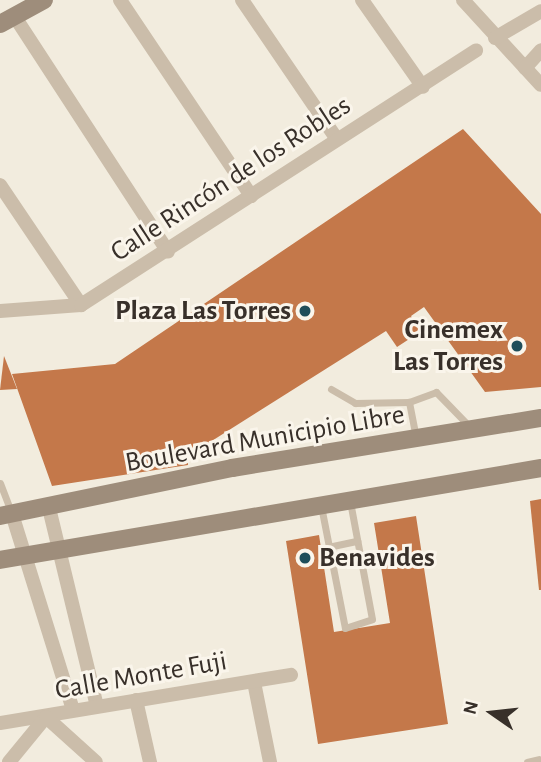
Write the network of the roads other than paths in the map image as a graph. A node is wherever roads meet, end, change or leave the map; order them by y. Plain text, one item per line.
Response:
1 (44, 0) edge
2 (120, 0) edge
3 (242, 0) edge
4 (362, 0) edge
5 (464, 0) edge
6 (541, 11) edge
7 (7, 21) edge
8 (494, 37) junction
9 (476, 50) dead end
10 (541, 51) edge
11 (525, 68) junction
12 (541, 85) edge
13 (423, 87) junction
14 (336, 138) junction
15 (0, 185) edge
16 (251, 195) junction
17 (169, 252) junction
18 (81, 305) junction
19 (0, 311) edge
20 (331, 389) dead end
21 (409, 402) junction
22 (541, 418) edge
23 (471, 429) junction
24 (416, 438) junction
25 (541, 468) edge
26 (0, 483) edge
27 (350, 500) junction
28 (321, 505) junction
29 (48, 508) junction
30 (6, 515) edge
31 (357, 541) junction
32 (328, 547) junction
33 (59, 550) junction
34 (27, 555) junction
35 (0, 560) edge
36 (291, 675) dead end
37 (254, 682) junction
38 (136, 699) junction
39 (97, 706) junction
40 (74, 710) junction
41 (46, 717) junction
42 (0, 723) edge
43 (539, 759) dead end
44 (9, 762) edge
45 (96, 762) edge
46 (150, 762) edge
47 (270, 762) edge
48 (527, 762) edge

1 - 7 main road
2 - 16 street
3 - 14 street
4 - 13 street
5 - 8 street
6 - 8 street
7 - 17 street
8 - 11 street
9 - 13 street, Calle Rincón de los Robles
10 - 11 street
11 - 12 street
13 - 14 street, Calle Rincón de los Robles
14 - 16 street, Calle Rincón de los Robles
15 - 18 street
16 - 17 street, Calle Rincón de los Robles
17 - 18 street, Calle Rincón de los Robles
18 - 19 street, Calle Rincón de los Robles
20 - 21 lane
21 - 23 lane
21 - 24 lane
22 - 23 main road, Boulevard Municipio Libre
23 - 24 main road, Boulevard Municipio Libre
24 - 29 main road, Boulevard Municipio Libre
25 - 27 main road
26 - 30 lane
27 - 28 main road
27 - 31 lane
28 - 32 lane
28 - 33 main road
29 - 30 main road, Boulevard Municipio Libre
29 - 33 street
30 - 34 street
31 - 32 lane
31 - 32 lane
33 - 34 main road
33 - 39 street
34 - 35 main road
34 - 40 street
36 - 37 street, Calle Monte Fuji
37 - 38 street, Calle Monte Fuji
37 - 47 street
38 - 39 street, Calle Monte Fuji
38 - 46 street
39 - 40 street, Calle Monte Fuji
40 - 41 street, Calle Monte Fuji
41 - 42 street, Calle Monte Fuji
41 - 44 street
41 - 45 street
43 - 48 lane

